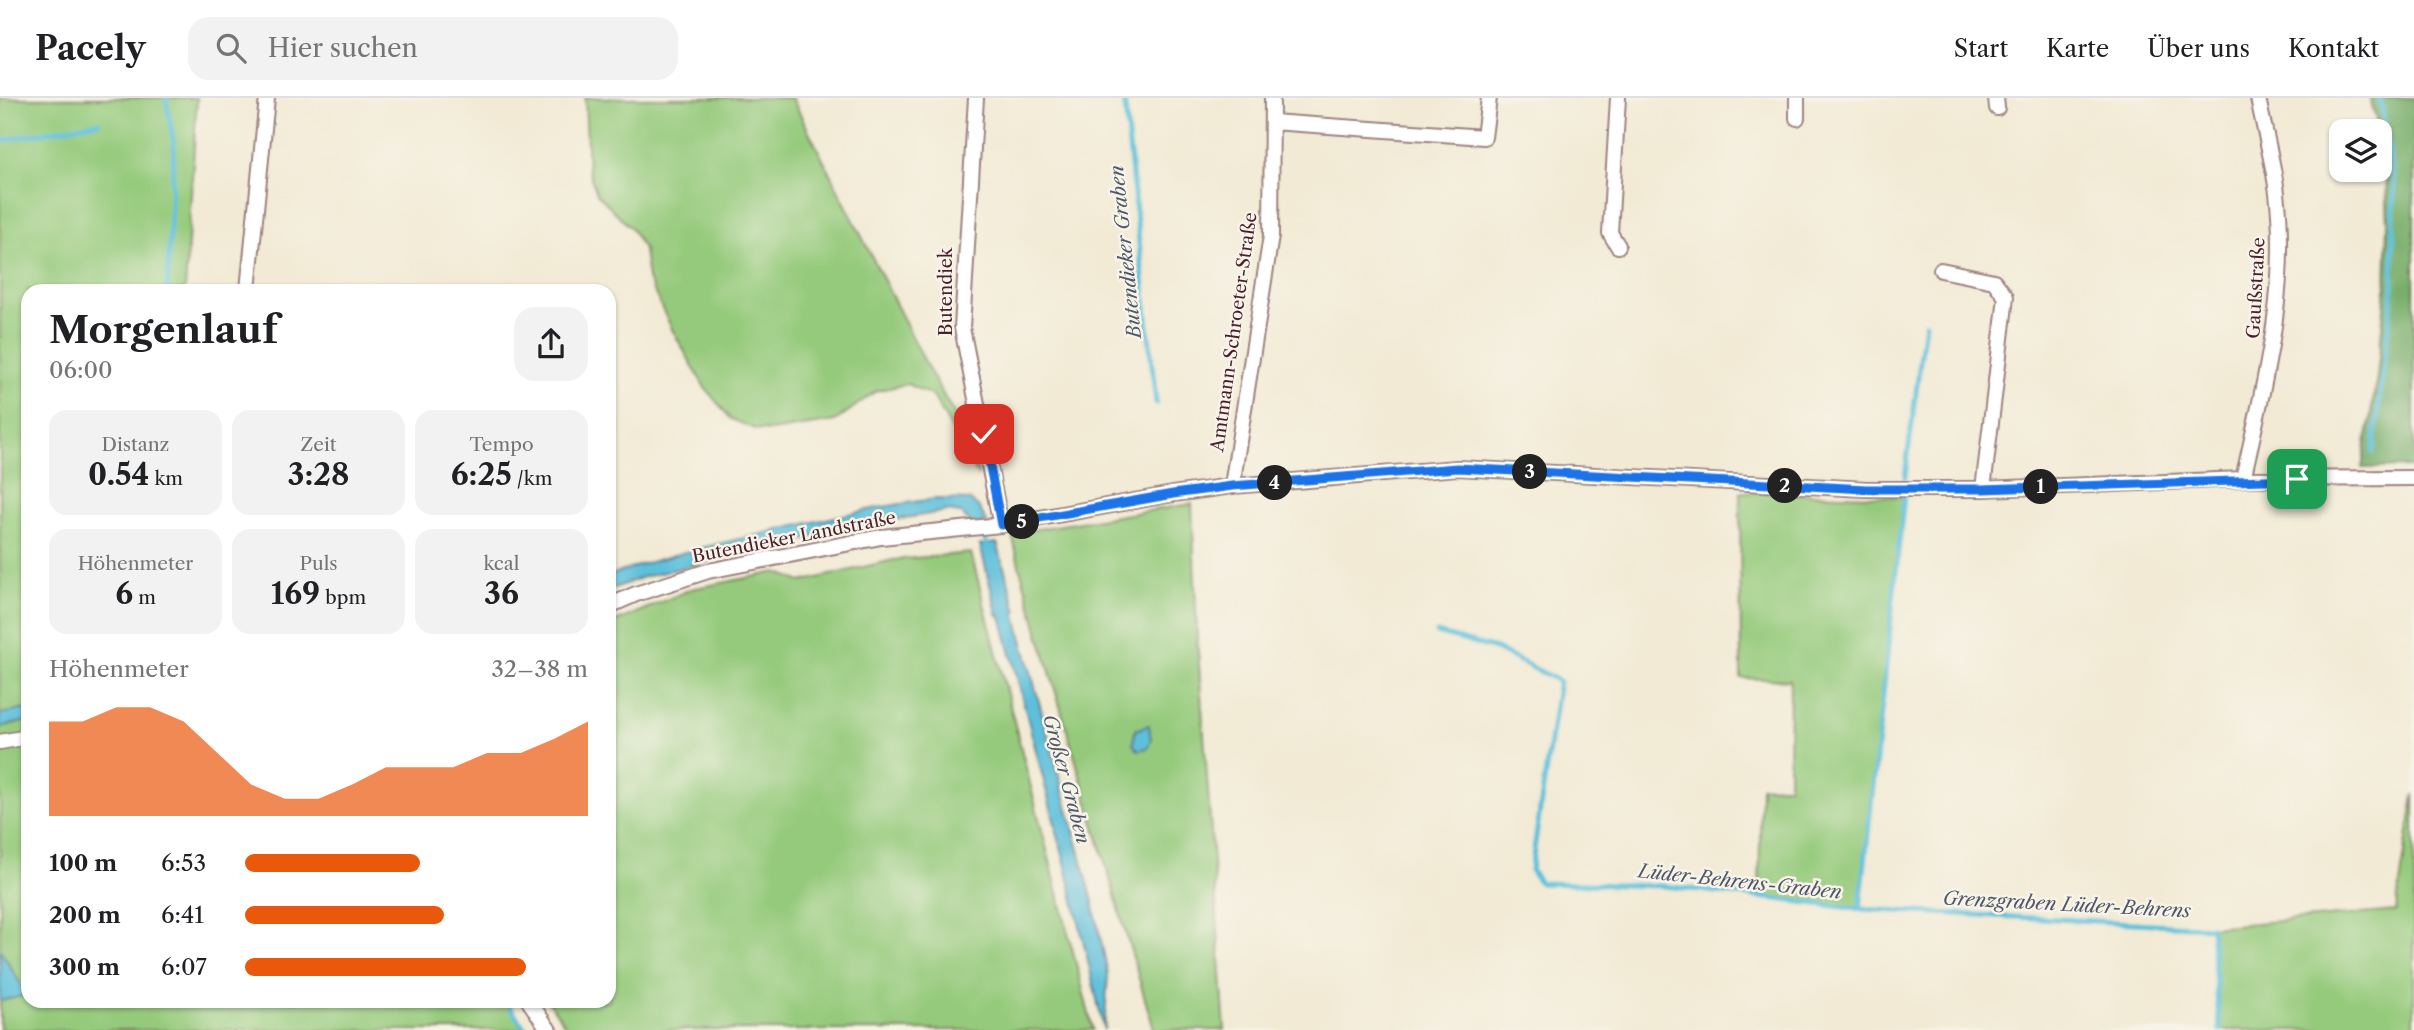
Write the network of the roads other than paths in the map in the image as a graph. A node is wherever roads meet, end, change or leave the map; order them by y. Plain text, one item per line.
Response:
1 (267, 98) edge
2 (975, 98) edge
3 (1272, 98) edge
4 (1489, 98) edge
5 (1618, 98) edge
6 (1797, 98) edge
7 (2258, 98) edge
8 (1797, 118) dead end
9 (1272, 122) junction
10 (1618, 246) dead end
11 (1941, 270) dead end
12 (249, 284) edge
13 (2414, 478) edge
14 (2243, 479) junction
15 (1232, 486) junction
16 (1983, 489) junction
17 (1001, 525) junction
18 (616, 603) edge
19 (21, 738) edge
20 (0, 742) edge
21 (534, 1008) edge
22 (549, 1030) edge

1 - 12 street
2 - 17 street, Butendiek
3 - 9 street, Amtmann-Schroeter-Straße
4 - 9 street
5 - 10 street
6 - 8 street
7 - 14 street, Gaußstraße
9 - 15 street, Amtmann-Schroeter-Straße
11 - 16 street
13 - 14 street, Butendieker Landstraße
14 - 16 street, Butendieker Landstraße
15 - 16 street, Butendieker Landstraße
15 - 17 street, Butendieker Landstraße
17 - 18 street, Butendieker Landstraße
19 - 20 street
21 - 22 street

